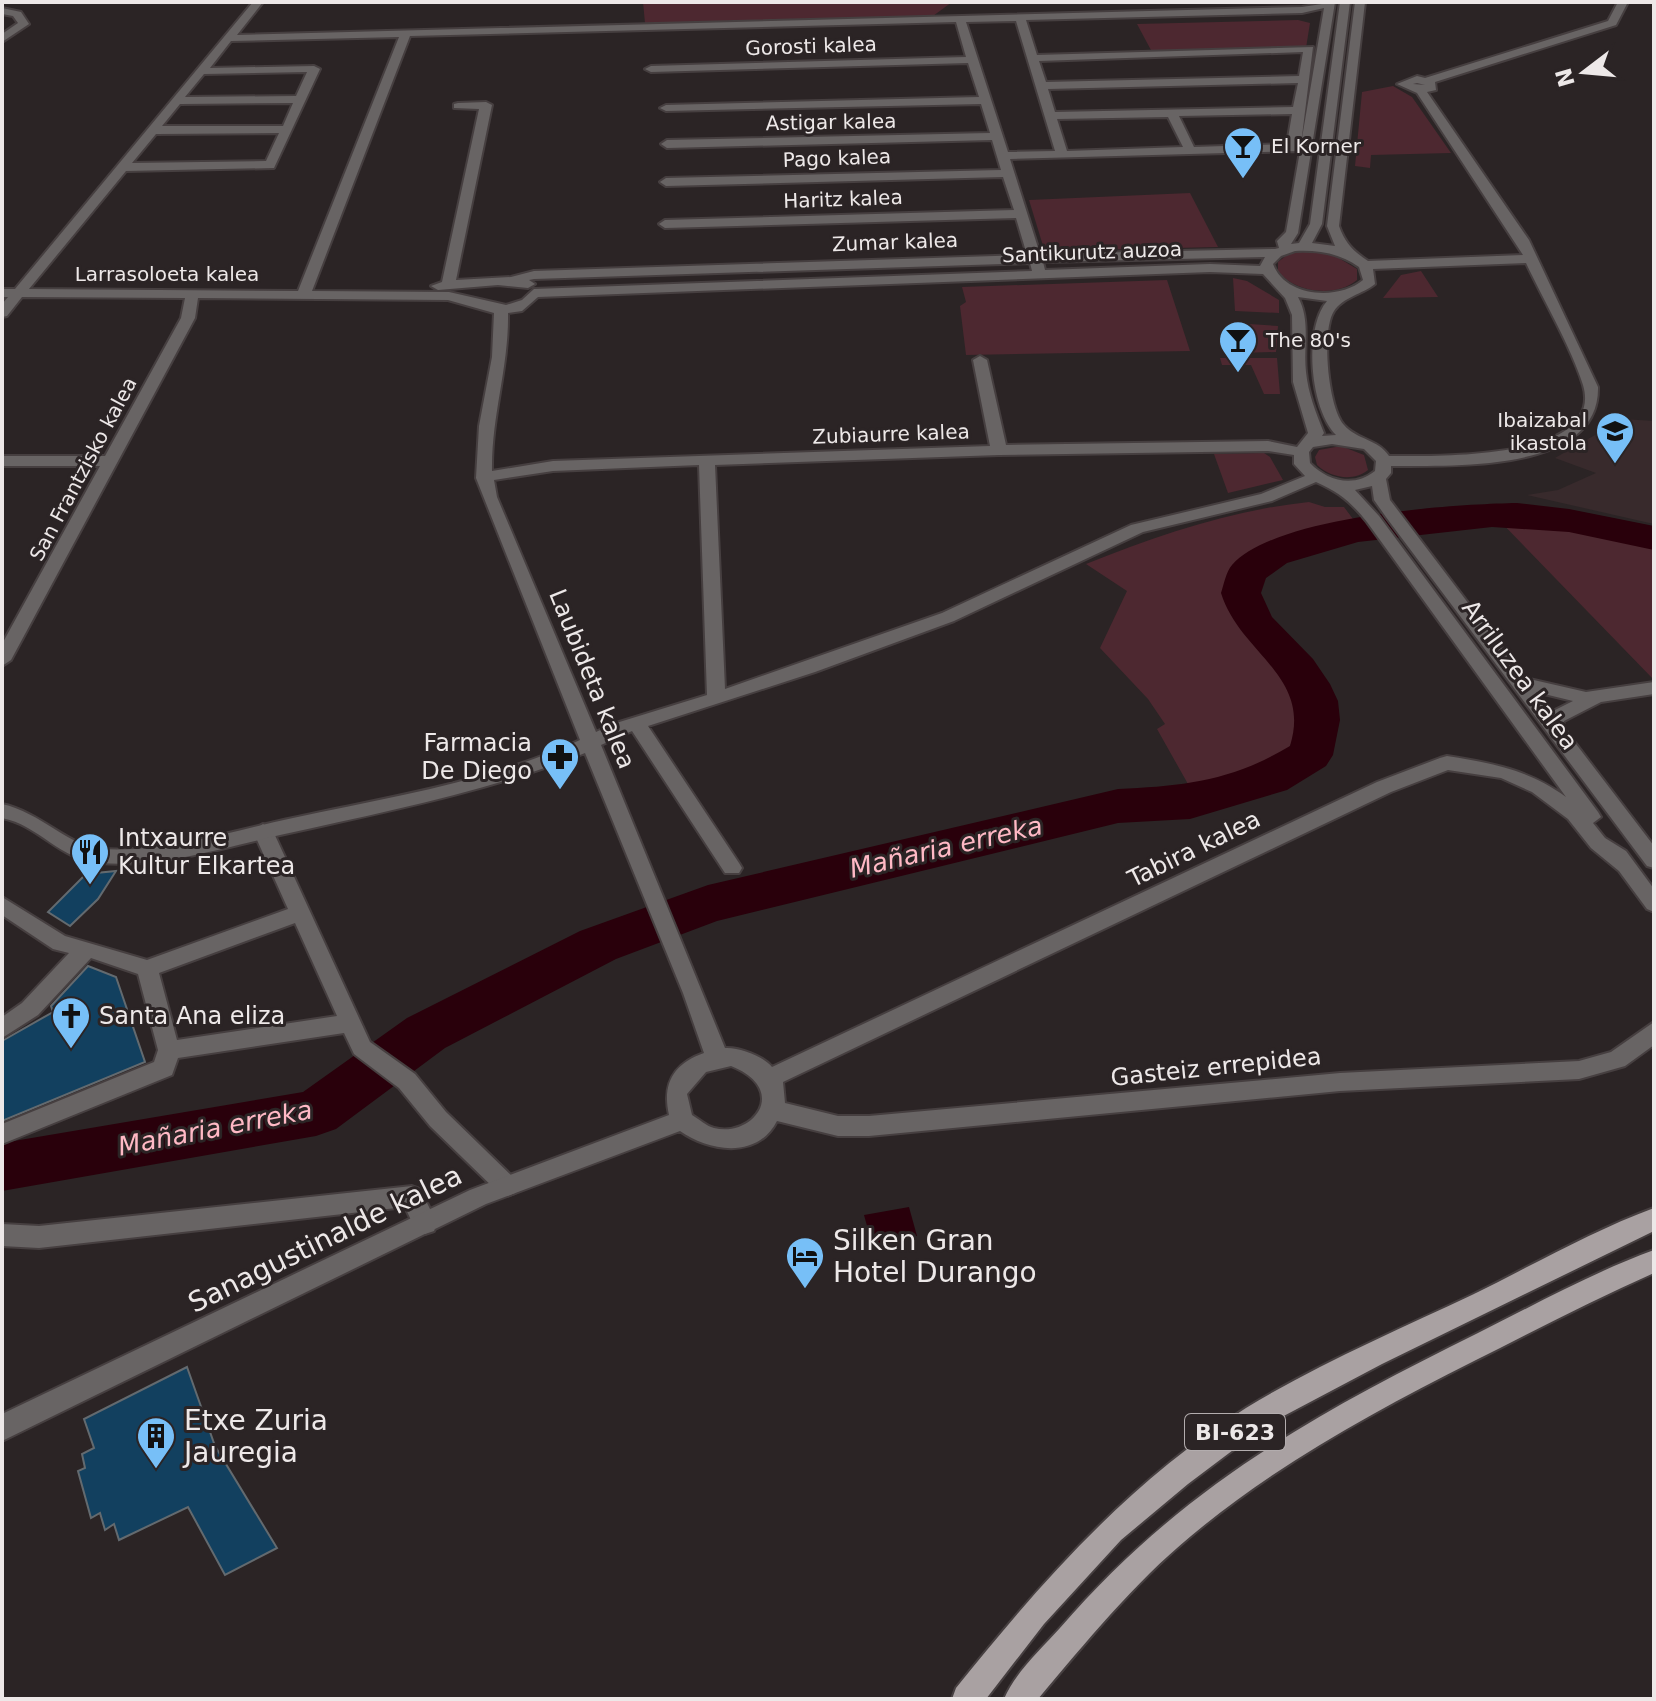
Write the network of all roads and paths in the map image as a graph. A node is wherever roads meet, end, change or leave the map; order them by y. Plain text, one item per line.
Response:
1 (258, 2) edge
2 (1345, 2) edge
3 (1360, 2) edge
4 (1623, 2) edge
5 (1330, 3) edge
6 (1302, 10) junction
7 (2, 11) edge
8 (1020, 17) junction
9 (960, 19) junction
10 (1327, 19) junction
11 (406, 33) junction
12 (228, 38) junction
13 (2, 39) edge
14 (1031, 58) junction
15 (1146, 58) dead end
16 (972, 60) junction
17 (651, 69) dead end
18 (203, 71) junction
19 (1304, 79) junction
20 (1159, 84) junction
21 (1040, 86) junction
22 (300, 99) junction
23 (985, 100) junction
24 (178, 101) junction
25 (458, 106) dead end
26 (666, 108) dead end
27 (1298, 110) junction
28 (1174, 115) junction
29 (1050, 116) junction
30 (287, 129) junction
31 (154, 130) junction
32 (995, 136) junction
33 (667, 144) dead end
34 (1292, 147) junction
35 (1307, 147) junction
36 (1190, 150) junction
37 (1062, 154) junction
38 (1004, 156) junction
39 (123, 167) junction
40 (1010, 173) junction
41 (666, 182) dead end
42 (1022, 214) junction
43 (665, 224) dead end
44 (1303, 247) junction
45 (1281, 251) junction
46 (1350, 255) junction
47 (1036, 258) junction
48 (1530, 259) junction
49 (1365, 265) junction
50 (1267, 270) junction
51 (1040, 274) junction
52 (516, 279) junction
53 (482, 284) junction
54 (448, 285) junction
55 (1283, 286) junction
56 (2, 293) edge
57 (19, 293) junction
58 (534, 293) junction
59 (304, 294) junction
60 (332, 294) junction
61 (192, 295) junction
62 (1344, 296) junction
63 (475, 302) junction
64 (501, 310) junction
65 (2, 313) edge
66 (980, 360) dead end
67 (1354, 441) junction
68 (1306, 448) junction
69 (999, 450) junction
70 (2, 461) edge
71 (109, 461) junction
72 (707, 461) junction
73 (1384, 461) junction
74 (1315, 476) junction
75 (484, 478) junction
76 (1378, 479) junction
77 (1337, 484) junction
78 (2, 660) edge
79 (1518, 682) junction
80 (1654, 688) edge
81 (1597, 696) junction
82 (716, 698) junction
83 (637, 723) junction
84 (1553, 728) junction
85 (591, 744) junction
86 (2, 811) edge
87 (263, 831) junction
88 (1654, 861) edge
89 (1626, 866) junction
90 (732, 868) dead end
91 (1648, 896) edge
92 (2, 905) edge
93 (299, 913) junction
94 (1654, 917) edge
95 (87, 948) junction
96 (147, 969) junction
97 (350, 1023) junction
98 (2, 1029) edge
99 (1654, 1031) edge
100 (169, 1050) junction
101 (717, 1058) junction
102 (770, 1078) junction
103 (773, 1110) junction
104 (682, 1120) junction
105 (2, 1134) edge
106 (507, 1186) junction
107 (1654, 1219) edge
108 (425, 1223) junction
109 (2, 1235) edge
110 (1654, 1261) edge
111 (2, 1428) edge
112 (967, 1699) edge
113 (1019, 1699) edge

1 - 12 street
2 - 44 street
3 - 46 street
4 - 48 street
5 - 6 street
5 - 10 street
6 - 8 street
6 - 10 street
7 - 13 street
8 - 9 street
8 - 14 street
9 - 11 street
9 - 16 street
10 - 35 street
11 - 12 street
11 - 59 street
12 - 18 street
14 - 19 street
14 - 21 street
15 - 20 street
16 - 17 street, Gorosti kalea
16 - 23 street
18 - 22 street
18 - 24 street
19 - 20 street
19 - 27 street
20 - 21 street
20 - 28 street
21 - 29 street
22 - 24 street
22 - 30 street
23 - 26 street
23 - 32 street
24 - 31 street
25 - 54 street
27 - 28 street
27 - 34 street
28 - 29 street
28 - 36 street
29 - 37 street
30 - 31 street
30 - 39 street
31 - 39 street
32 - 33 street, Astigar kalea
32 - 38 street
34 - 35 street
34 - 36 street
35 - 45 street
36 - 37 street
37 - 38 street
38 - 40 street
39 - 57 street
40 - 41 street, Pago kalea
40 - 42 street
42 - 43 street, Haritz kalea
42 - 47 street
44 - 45 street, Zumar kalea
44 - 46 street, Zumar kalea
45 - 47 street, Zumar kalea
45 - 50 street
46 - 49 street
47 - 51 street
47 - 52 street, Zumar kalea
48 - 49 street
48 - 73 street
49 - 62 street
50 - 51 street, Santikurutz auzoa
50 - 55 street
51 - 58 street, Santikurutz auzoa
52 - 53 street, Zumar kalea
52 - 58 street
53 - 54 street, Zumar kalea
53 - 63 street
54 - 60 street, Zumar kalea
55 - 62 street
55 - 68 street
56 - 57 street, Larrasoloeta kalea
57 - 61 street, Larrasoloeta kalea
57 - 65 street
58 - 64 street
59 - 60 street, Larrasoloeta kalea
59 - 61 street, Larrasoloeta kalea
60 - 63 street
61 - 71 street, San Frantzisko kalea
62 - 67 street
63 - 64 street
64 - 75 street, Laubideta kalea
66 - 69 street
67 - 68 street
67 - 73 street
68 - 69 street, Zubiaurre kalea
68 - 74 street
69 - 72 street, Zubiaurre kalea
70 - 71 street
71 - 78 street, San Frantzisko kalea
72 - 75 street, Zubiaurre kalea
72 - 82 street
73 - 76 street
74 - 77 street, Arriluzea kalea
74 - 82 street
75 - 85 street, Laubideta kalea
76 - 77 street, Arriluzea kalea
76 - 79 street, Arriluzea kalea
77 - 89 street, Arriluzea kalea
79 - 81 street
79 - 84 street, Arriluzea kalea
80 - 81 street
81 - 84 street
82 - 83 street
83 - 85 street
83 - 90 street
84 - 88 street, Arriluzea kalea
85 - 87 street
85 - 101 street, Laubideta kalea
86 - 87 street
87 - 93 street
89 - 91 street, Arriluzea kalea
89 - 102 street, Tabira kalea
91 - 94 street
92 - 95 street
93 - 96 street
93 - 97 street
95 - 96 street
95 - 98 street
96 - 100 street
97 - 100 street
97 - 106 street
99 - 103 street, Gasteiz errepidea
100 - 105 street
101 - 102 street
101 - 104 street
102 - 103 street
103 - 104 street
104 - 106 street, Sanagustinalde kalea
106 - 108 street, Sanagustinalde kalea
107 - 112 main road, BI-623
108 - 109 street
108 - 111 street, Sanagustinalde kalea
110 - 113 main road, BI-623

